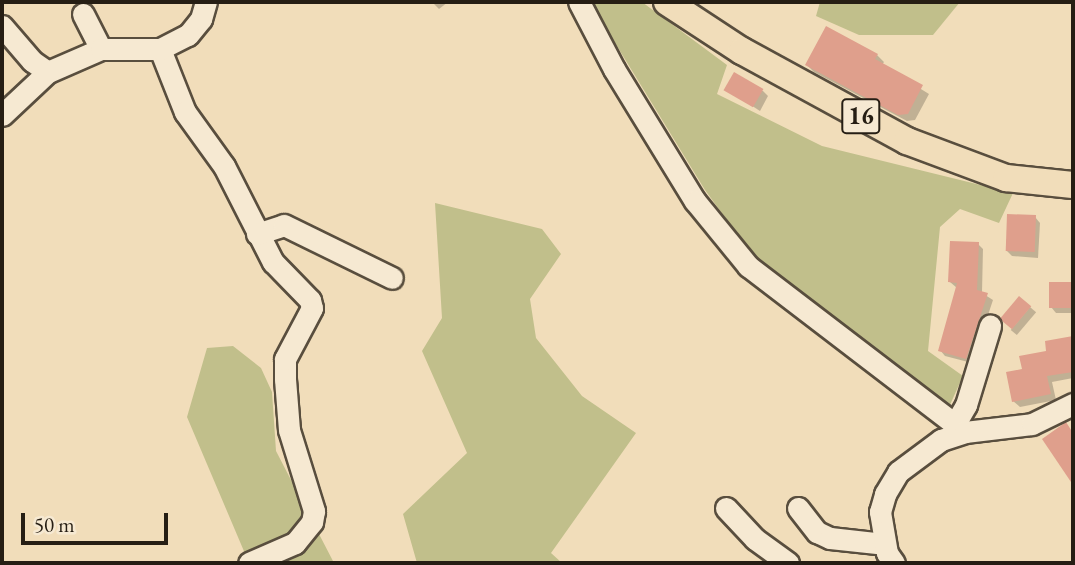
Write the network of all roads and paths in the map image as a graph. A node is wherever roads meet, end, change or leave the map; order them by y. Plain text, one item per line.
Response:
1 (206, 2) edge
2 (579, 2) edge
3 (667, 2) edge
4 (83, 15) dead end
5 (2, 26) edge
6 (160, 49) junction
7 (101, 50) junction
8 (48, 72) junction
9 (2, 115) edge
10 (1073, 185) edge
11 (257, 234) junction
12 (392, 278) dead end
13 (990, 326) dead end
14 (1073, 404) edge
15 (960, 428) junction
16 (726, 508) dead end
17 (799, 508) dead end
18 (884, 556) edge
19 (249, 563) edge
20 (788, 563) edge

1 - 6 street
2 - 15 street
3 - 10 main road, 16
4 - 7 street
5 - 8 street
6 - 7 street
6 - 11 street
7 - 8 street
8 - 9 street
11 - 12 street
11 - 19 street
13 - 15 street
14 - 15 street
15 - 18 street
16 - 20 street
17 - 18 street

